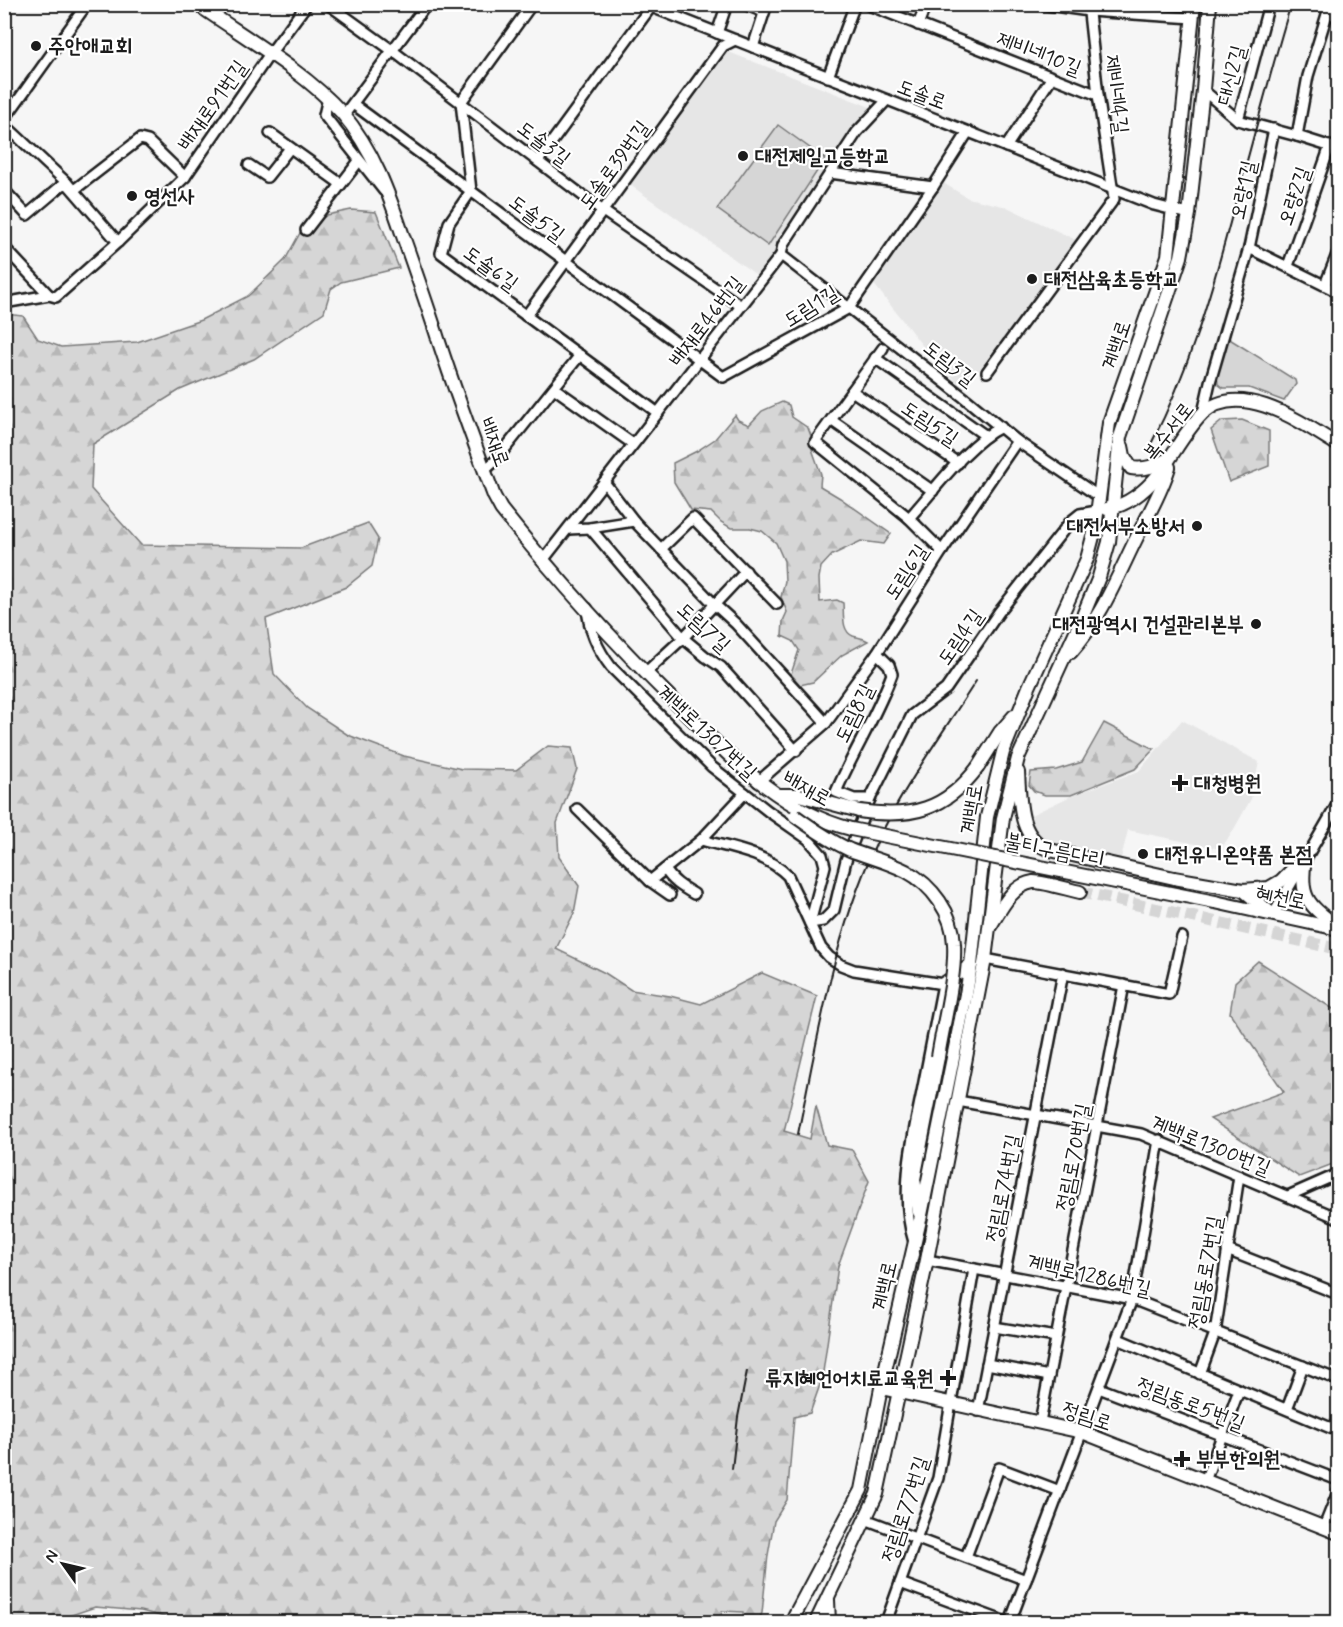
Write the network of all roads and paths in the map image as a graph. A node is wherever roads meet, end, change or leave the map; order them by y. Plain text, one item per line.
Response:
1 (87, 4) edge
2 (197, 4) edge
3 (307, 4) edge
4 (328, 4) edge
5 (427, 4) edge
6 (532, 4) edge
7 (727, 4) edge
8 (744, 4) edge
9 (855, 4) edge
10 (866, 4) edge
11 (926, 4) edge
12 (1040, 4) edge
13 (1194, 4) edge
14 (1210, 4) edge
15 (1269, 4) edge
16 (649, 6) edge
17 (765, 8) edge
18 (1088, 8) edge
19 (1327, 8) edge
20 (1193, 18) junction
21 (1338, 18) edge
22 (918, 25) junction
23 (717, 33) junction
24 (735, 40) junction
25 (753, 47) junction
26 (393, 51) junction
27 (269, 54) junction
28 (828, 77) junction
29 (1052, 77) junction
30 (1203, 90) junction
31 (1098, 95) junction
32 (328, 98) junction
33 (887, 100) junction
34 (461, 102) junction
35 (353, 104) junction
36 (344, 115) junction
37 (1238, 120) junction
38 (4, 122) edge
39 (1274, 129) junction
40 (969, 132) junction
41 (270, 133) dead end
42 (1297, 136) junction
43 (290, 147) junction
44 (1006, 147) junction
45 (1334, 148) edge
46 (359, 161) junction
47 (538, 161) junction
48 (249, 165) dead end
49 (830, 173) junction
50 (184, 177) junction
51 (66, 182) junction
52 (341, 184) junction
53 (933, 187) junction
54 (1112, 188) junction
55 (4, 190) edge
56 (74, 190) junction
57 (471, 191) junction
58 (390, 197) junction
59 (603, 211) junction
60 (1174, 211) junction
61 (1189, 214) junction
62 (306, 230) dead end
63 (118, 242) junction
64 (4, 247) edge
65 (1250, 248) junction
66 (1338, 252) edge
67 (781, 255) junction
68 (567, 262) junction
69 (1288, 266) junction
70 (1324, 285) junction
71 (1338, 292) edge
72 (49, 295) junction
73 (4, 303) edge
74 (741, 306) junction
75 (849, 308) junction
76 (526, 316) junction
77 (883, 348) dead end
78 (580, 355) junction
79 (875, 358) junction
80 (699, 360) junction
81 (987, 372) dead end
82 (554, 388) junction
83 (852, 391) junction
84 (658, 413) junction
85 (1203, 413) junction
86 (831, 420) junction
87 (1001, 427) junction
88 (1123, 428) junction
89 (986, 436) junction
90 (1017, 441) junction
91 (633, 444) junction
92 (1338, 445) edge
93 (1172, 457) junction
94 (958, 463) junction
95 (484, 471) junction
96 (604, 482) junction
97 (933, 491) junction
98 (1098, 496) junction
99 (1113, 508) junction
100 (1097, 511) junction
101 (909, 518) junction
102 (634, 521) junction
103 (590, 528) junction
104 (568, 529) junction
105 (661, 549) junction
106 (942, 551) junction
107 (544, 560) junction
108 (746, 571) junction
109 (713, 603) junction
110 (777, 604) dead end
111 (587, 608) junction
112 (612, 637) junction
113 (682, 638) junction
114 (876, 653) junction
115 (601, 654) junction
116 (1062, 663) junction
117 (645, 673) junction
118 (1020, 708) junction
119 (826, 723) junction
120 (796, 751) junction
121 (1018, 758) junction
122 (754, 779) junction
123 (745, 793) junction
124 (776, 795) junction
125 (870, 799) junction
126 (1338, 804) edge
127 (577, 809) dead end
128 (851, 829) joint
129 (701, 840) junction
130 (1305, 857) junction
131 (665, 869) junction
132 (650, 881) junction
133 (1243, 890) junction
134 (1080, 892) tunnel mouth
135 (694, 894) dead end
136 (670, 895) dead end
137 (1215, 902) joint
138 (1273, 915) junction
139 (810, 923) junction
140 (989, 929) junction
141 (1338, 929) edge
142 (1182, 937) dead end
143 (985, 959) junction
144 (971, 965) junction
145 (1063, 973) junction
146 (944, 984) junction
147 (1124, 985) junction
148 (966, 994) junction
149 (933, 1056) junction
150 (958, 1101) junction
151 (1035, 1115) junction
152 (1097, 1127) junction
153 (1159, 1140) junction
154 (1338, 1174) edge
155 (1239, 1176) junction
156 (1288, 1196) junction
157 (1338, 1218) edge
158 (920, 1220) junction
159 (914, 1242) junction
160 (1227, 1250) junction
161 (927, 1260) junction
162 (974, 1269) junction
163 (1004, 1275) junction
164 (1066, 1287) junction
165 (1338, 1294) edge
166 (1132, 1299) junction
167 (994, 1327) junction
168 (1215, 1333) junction
169 (1056, 1337) junction
170 (1118, 1340) junction
171 (987, 1364) junction
172 (1303, 1366) junction
173 (1200, 1374) junction
174 (1049, 1376) junction
175 (1338, 1380) edge
176 (881, 1388) junction
177 (1099, 1388) junction
178 (1239, 1390) junction
179 (899, 1393) junction
180 (951, 1405) junction
181 (1287, 1409) junction
182 (978, 1411) junction
183 (1040, 1422) junction
184 (1338, 1431) edge
185 (1082, 1432) junction
186 (1222, 1435) junction
187 (1338, 1480) edge
188 (1205, 1481) junction
189 (1060, 1491) junction
190 (1338, 1492) edge
191 (865, 1519) junction
192 (1324, 1527) junction
193 (1338, 1533) edge
194 (916, 1539) junction
195 (966, 1557) junction
196 (1026, 1580) junction
197 (900, 1583) junction
198 (828, 1599) junction
199 (791, 1623) edge
200 (816, 1623) edge
201 (829, 1623) edge
202 (886, 1623) edge
203 (1008, 1623) edge

1 - 38 street
2 - 27 main road, 배재로
3 - 27 street, 배재로91번길
4 - 26 street, 도솔3길
5 - 26 street
6 - 34 street
7 - 23 street
8 - 17 street
9 - 28 street
10 - 22 street, 제비네10길
11 - 22 street
12 - 18 street
13 - 20 main road, 계백로
14 - 30 main road, 계백로
15 - 37 street, 대신2길
16 - 23 street, 도솔로
16 - 47 street
17 - 25 street
18 - 20 street
18 - 31 street, 제비네4길
19 - 21 street
19 - 42 street
20 - 60 main road, 계백로
22 - 29 street, 제비네10길
23 - 24 street, 도솔로
24 - 25 street, 도솔로
24 - 59 street, 도솔로39번길
25 - 28 street, 도솔로
26 - 34 street, 도솔3길
26 - 35 street
27 - 32 main road, 배재로
27 - 50 street, 배재로91번길
28 - 33 street, 도솔로
29 - 31 street, 제비네10길
29 - 44 street
30 - 37 street
30 - 61 main road, 계백로
31 - 54 street, 제비네4길
32 - 36 main road, 배재로
32 - 46 street
33 - 40 street, 도솔로
33 - 49 street, 배재로46번길
34 - 47 street, 도솔3길
34 - 57 street
35 - 36 street
35 - 57 street, 도솔5길
36 - 58 main road, 배재로
37 - 39 street
38 - 51 street
39 - 42 street
39 - 65 street, 오량1길
40 - 44 street, 도솔로
40 - 53 street, 도림1길
41 - 43 street
42 - 45 street
43 - 48 street
43 - 52 street
44 - 54 street, 도솔로
45 - 69 street, 오량2길
46 - 52 street
46 - 58 street
47 - 59 street, 도솔3길
49 - 53 street
49 - 67 street, 배재로46번길
50 - 56 street, 배재로91번길
50 - 63 street, 배재로91번길
51 - 55 street
51 - 56 street
52 - 62 street
53 - 75 street, 도림1길
54 - 60 street, 도솔로
54 - 81 street
56 - 63 street
57 - 68 street, 도솔5길
57 - 76 street, 도솔6길
58 - 95 main road, 배재로
59 - 68 street, 도솔로39번길
59 - 74 street, 도솔3길
60 - 61 street, 도솔로
60 - 98 main road, 계백로
61 - 88 main road, 계백로
63 - 72 street, 배재로91번길
64 - 72 street
65 - 69 street
65 - 85 street, 오량1길
66 - 70 street
67 - 74 street, 배재로46번길
67 - 75 street, 도림3길
68 - 76 street, 도솔로39번길
68 - 80 street, 도솔5길
69 - 70 street
70 - 71 street
72 - 73 street, 배재로91번길
74 - 80 street, 배재로46번길
75 - 80 street, 도림1길
75 - 87 street, 도림3길
76 - 78 street, 도솔6길
77 - 79 street
78 - 82 street
78 - 84 street, 도솔6길
79 - 83 street
79 - 89 street, 도림5길
80 - 84 street, 배재로46번길
82 - 91 street
82 - 95 street
83 - 86 street
83 - 94 street, 도림5길
84 - 91 street, 배재로46번길
85 - 92 main road, 복수서로
85 - 93 main road, 복수서로
86 - 97 street
86 - 101 street
87 - 89 street, 도림5길
87 - 90 street, 도림3길
88 - 93 main road
88 - 99 main road, 계백로
89 - 94 street
90 - 98 street, 도림3길
90 - 106 street, 도림6길
91 - 96 street, 배재로46번길
93 - 99 main road, 복수서로
93 - 116 main road
94 - 97 street, 도림5길
95 - 107 main road, 배재로
96 - 102 street
96 - 104 street, 배재로46번길
97 - 101 street, 도림5길
98 - 100 main road, 계백로
99 - 100 main road, 복수서로
99 - 116 main road, 계백로
100 - 118 main road, 계백로
100 - 125 street, 도림4길
101 - 106 street
102 - 103 street
102 - 105 street
103 - 104 street
103 - 113 street, 도림7길
104 - 107 street, 배재로46번길
105 - 108 street
105 - 109 street
106 - 114 street, 도림6길
107 - 111 main road, 배재로
108 - 109 street
108 - 110 street
109 - 113 street
109 - 119 street
111 - 112 main road, 배재로
111 - 115 street, 계백로1307번길
112 - 115 street
112 - 117 main road, 배재로
113 - 117 street
113 - 120 street, 도림7길
114 - 119 street, 도림6길
114 - 125 street, 도림8길
115 - 123 street, 계백로1307번길
116 - 121 main road, 계백로
117 - 122 main road, 배재로
118 - 124 main road, bridge
118 - 144 main road, 계백로
119 - 120 street, 도림6길
120 - 122 street, 도림6길
121 - 133 main road
121 - 140 main road, 계백로
122 - 124 main road, 배재로
122 - 149 main road, bridge
123 - 129 street
123 - 139 street, 계백로1307번길
124 - 128 main road, 배재로
125 - 139 street, 도림4길
126 - 130 street
127 - 132 street
128 - 137 main road, 불티구름다리, bridge
129 - 131 street
129 - 139 street
130 - 133 main road
130 - 138 street
130 - 141 main road
131 - 132 street
131 - 135 street
132 - 136 street
133 - 138 main road
134 - 140 main road
137 - 138 main road, 혜천로
138 - 141 main road, 혜천로
139 - 146 street
140 - 143 main road, 계백로
142 - 147 street
143 - 145 street
143 - 150 main road, 계백로
144 - 146 main road
144 - 148 main road, 계백로
145 - 147 street
145 - 151 street, 정림로74번길
146 - 148 main road
146 - 149 street
147 - 152 street, 정림로70번길
148 - 158 main road, 계백로
149 - 158 main road
149 - 159 street
150 - 151 street, 계백로1300번길
150 - 161 main road, 계백로
151 - 152 street, 계백로1300번길
151 - 163 street, 정림로74번길
152 - 153 street, 계백로1300번길
152 - 164 street, 정림로70번길
153 - 155 street, 계백로1300번길
153 - 166 street
154 - 156 street
155 - 156 street, 계백로1300번길
155 - 160 street, 정림동로7번길
156 - 157 street, 계백로1300번길
158 - 159 main road, 계백로
159 - 176 main road, 계백로
160 - 165 street
160 - 168 street, 정림동로7번길
161 - 162 street, 계백로1286번길
161 - 179 main road, 계백로
162 - 163 street, 계백로1286번길
162 - 180 street
163 - 164 street, 계백로1286번길
163 - 167 street, 정림로74번길
164 - 166 street, 계백로1286번길
164 - 169 street, 정림로70번길
166 - 168 street, 계백로1286번길
166 - 170 street
167 - 169 street
167 - 171 street, 정림로74번길
168 - 172 street, 계백로1286번길
168 - 173 street, 정림동로7번길
169 - 174 street, 정림로70번길
170 - 173 street
170 - 177 street
171 - 174 street
171 - 182 street, 정림로74번길
172 - 175 street, 계백로1286번길
172 - 181 street
173 - 178 street
174 - 183 street, 정림로70번길
176 - 179 main road, 정림로
176 - 199 main road, 계백로
177 - 185 street
177 - 186 street, 정림동로5번길
178 - 181 street
178 - 186 street
179 - 180 main road, 정림로
179 - 191 main road, 계백로
180 - 182 main road, 정림로
180 - 194 street, 정림로77번길
181 - 184 street
182 - 183 main road, 정림로
183 - 185 main road, 정림로
185 - 188 main road, 정림로
185 - 189 street
186 - 187 street, 정림동로5번길
186 - 188 street
188 - 192 main road, 정림로
189 - 195 street
189 - 196 street
190 - 192 street
191 - 194 street
191 - 198 main road, 계백로
192 - 193 main road, 정림로
194 - 195 street
194 - 197 street, 정림로77번길
195 - 196 street
196 - 203 street
197 - 202 street, 정림로77번길
197 - 203 street
198 - 200 main road, 계백로
198 - 201 main road

